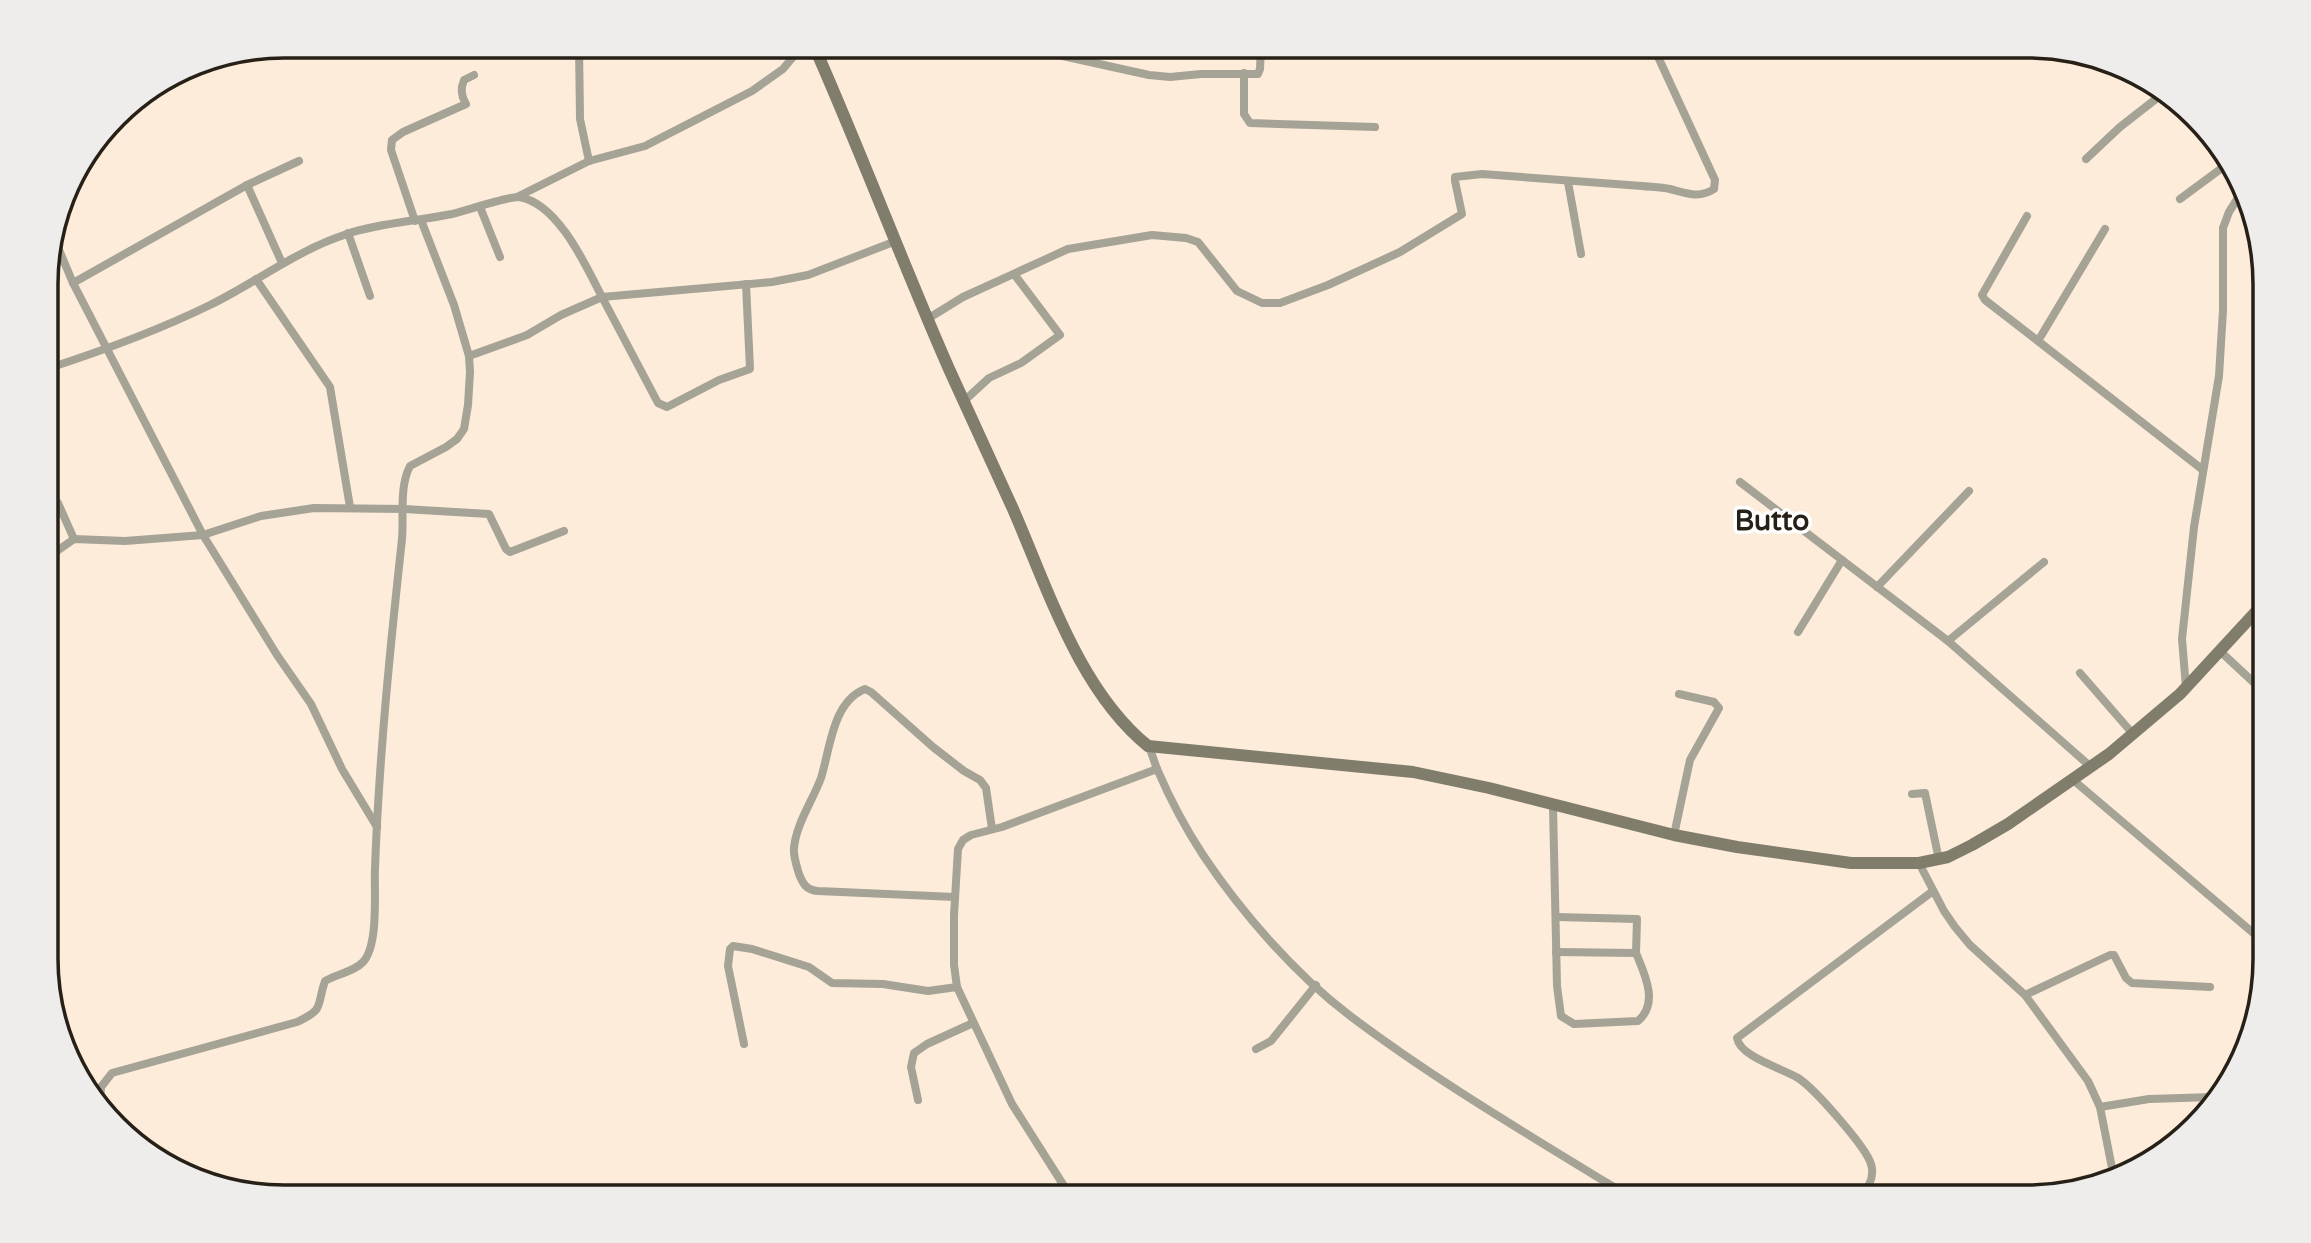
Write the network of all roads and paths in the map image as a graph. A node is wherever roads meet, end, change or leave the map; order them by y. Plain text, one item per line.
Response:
1 (579, 58) edge
2 (792, 58) edge
3 (819, 58) edge
4 (1072, 58) edge
5 (1260, 58) edge
6 (1658, 58) edge
7 (1244, 73) junction
8 (474, 75) dead end
9 (2157, 98) edge
10 (1376, 127) dead end
11 (2086, 159) dead end
12 (299, 161) dead end
13 (589, 161) junction
14 (2221, 167) edge
15 (1568, 182) junction
16 (247, 185) junction
17 (517, 197) junction
18 (2180, 199) dead end
19 (2237, 199) edge
20 (480, 207) junction
21 (2026, 216) dead end
22 (418, 221) junction
23 (2105, 229) dead end
24 (348, 233) junction
25 (896, 240) junction
26 (60, 253) edge
27 (1581, 254) dead end
28 (500, 257) dead end
29 (282, 263) junction
30 (1014, 274) junction
31 (256, 279) junction
32 (73, 284) junction
33 (746, 284) junction
34 (370, 296) dead end
35 (602, 297) junction
36 (929, 318) junction
37 (2038, 341) junction
38 (107, 349) junction
39 (469, 356) junction
40 (58, 365) edge
41 (964, 401) junction
42 (2203, 470) junction
43 (1740, 482) dead end
44 (1969, 491) dead end
45 (58, 503) edge
46 (350, 507) junction
47 (404, 509) junction
48 (564, 531) dead end
49 (203, 536) junction
50 (74, 539) junction
51 (58, 550) edge
52 (1842, 560) junction
53 (2043, 562) dead end
54 (1877, 587) junction
55 (2253, 616) edge
56 (1798, 632) dead end
57 (1948, 641) junction
58 (2221, 652) junction
59 (2080, 673) dead end
60 (2253, 682) edge
61 (2186, 688) junction
62 (1679, 694) dead end
63 (2133, 734) junction
64 (1148, 746) junction
65 (2091, 767) junction
66 (1157, 769) junction
67 (2073, 779) junction
68 (1912, 794) dead end
69 (1553, 806) junction
70 (377, 827) junction
71 (992, 829) junction
72 (1674, 835) junction
73 (1939, 860) junction
74 (1919, 863) junction
75 (1933, 891) junction
76 (954, 897) junction
77 (1556, 917) junction
78 (2253, 933) edge
79 (1556, 952) junction
80 (1636, 953) junction
81 (1316, 985) junction
82 (957, 987) junction
83 (2210, 987) dead end
84 (2025, 995) junction
85 (973, 1023) junction
86 (744, 1044) dead end
87 (1256, 1049) dead end
88 (101, 1091) edge
89 (2205, 1097) edge
90 (918, 1100) dead end
91 (2100, 1107) junction
92 (2112, 1168) edge
93 (1606, 1183) joint
94 (1063, 1185) edge
95 (1610, 1185) edge
96 (1869, 1185) edge

1 - 13 street
2 - 13 street
3 - 25 street
4 - 7 street
5 - 7 street
6 - 15 street
7 - 10 street
8 - 22 street
9 - 11 street
12 - 16 street
13 - 17 street
14 - 18 street
15 - 27 street
15 - 30 street
16 - 29 street
16 - 32 street
17 - 20 street
17 - 35 street
19 - 42 street
20 - 22 street
20 - 28 street
21 - 37 street
22 - 24 street
22 - 39 street
23 - 37 street
24 - 29 street
24 - 34 street
25 - 33 street
25 - 36 street
26 - 32 street
29 - 31 street
30 - 36 street
30 - 41 street
31 - 38 street
31 - 46 street
32 - 38 street
33 - 35 street
33 - 35 street
35 - 39 street
36 - 41 street
37 - 42 street
38 - 40 street
38 - 49 street
39 - 47 street
41 - 64 street
42 - 61 street
43 - 52 street
44 - 54 street
45 - 50 street
46 - 47 street
46 - 49 street
47 - 48 street
47 - 70 street
49 - 50 street
49 - 70 street
50 - 51 street
52 - 54 street
52 - 56 street
53 - 57 street
54 - 57 street
55 - 58 street
57 - 65 street
58 - 60 street
58 - 61 street
59 - 63 street
61 - 63 street
62 - 72 street
63 - 65 street
64 - 66 street
64 - 69 street
65 - 67 street
66 - 71 street
66 - 81 street
67 - 73 street
67 - 78 street
68 - 73 street
69 - 72 street
69 - 77 street
70 - 88 street
71 - 76 street
71 - 76 street
72 - 74 street
73 - 74 street
74 - 75 street
75 - 84 street
75 - 96 street
76 - 82 street
77 - 79 street
77 - 80 street
79 - 80 street
79 - 80 street
81 - 87 street
81 - 93 street
82 - 85 street
82 - 86 street
83 - 84 street
84 - 91 street
85 - 90 street
85 - 94 street
89 - 91 street
91 - 92 street
93 - 95 street

